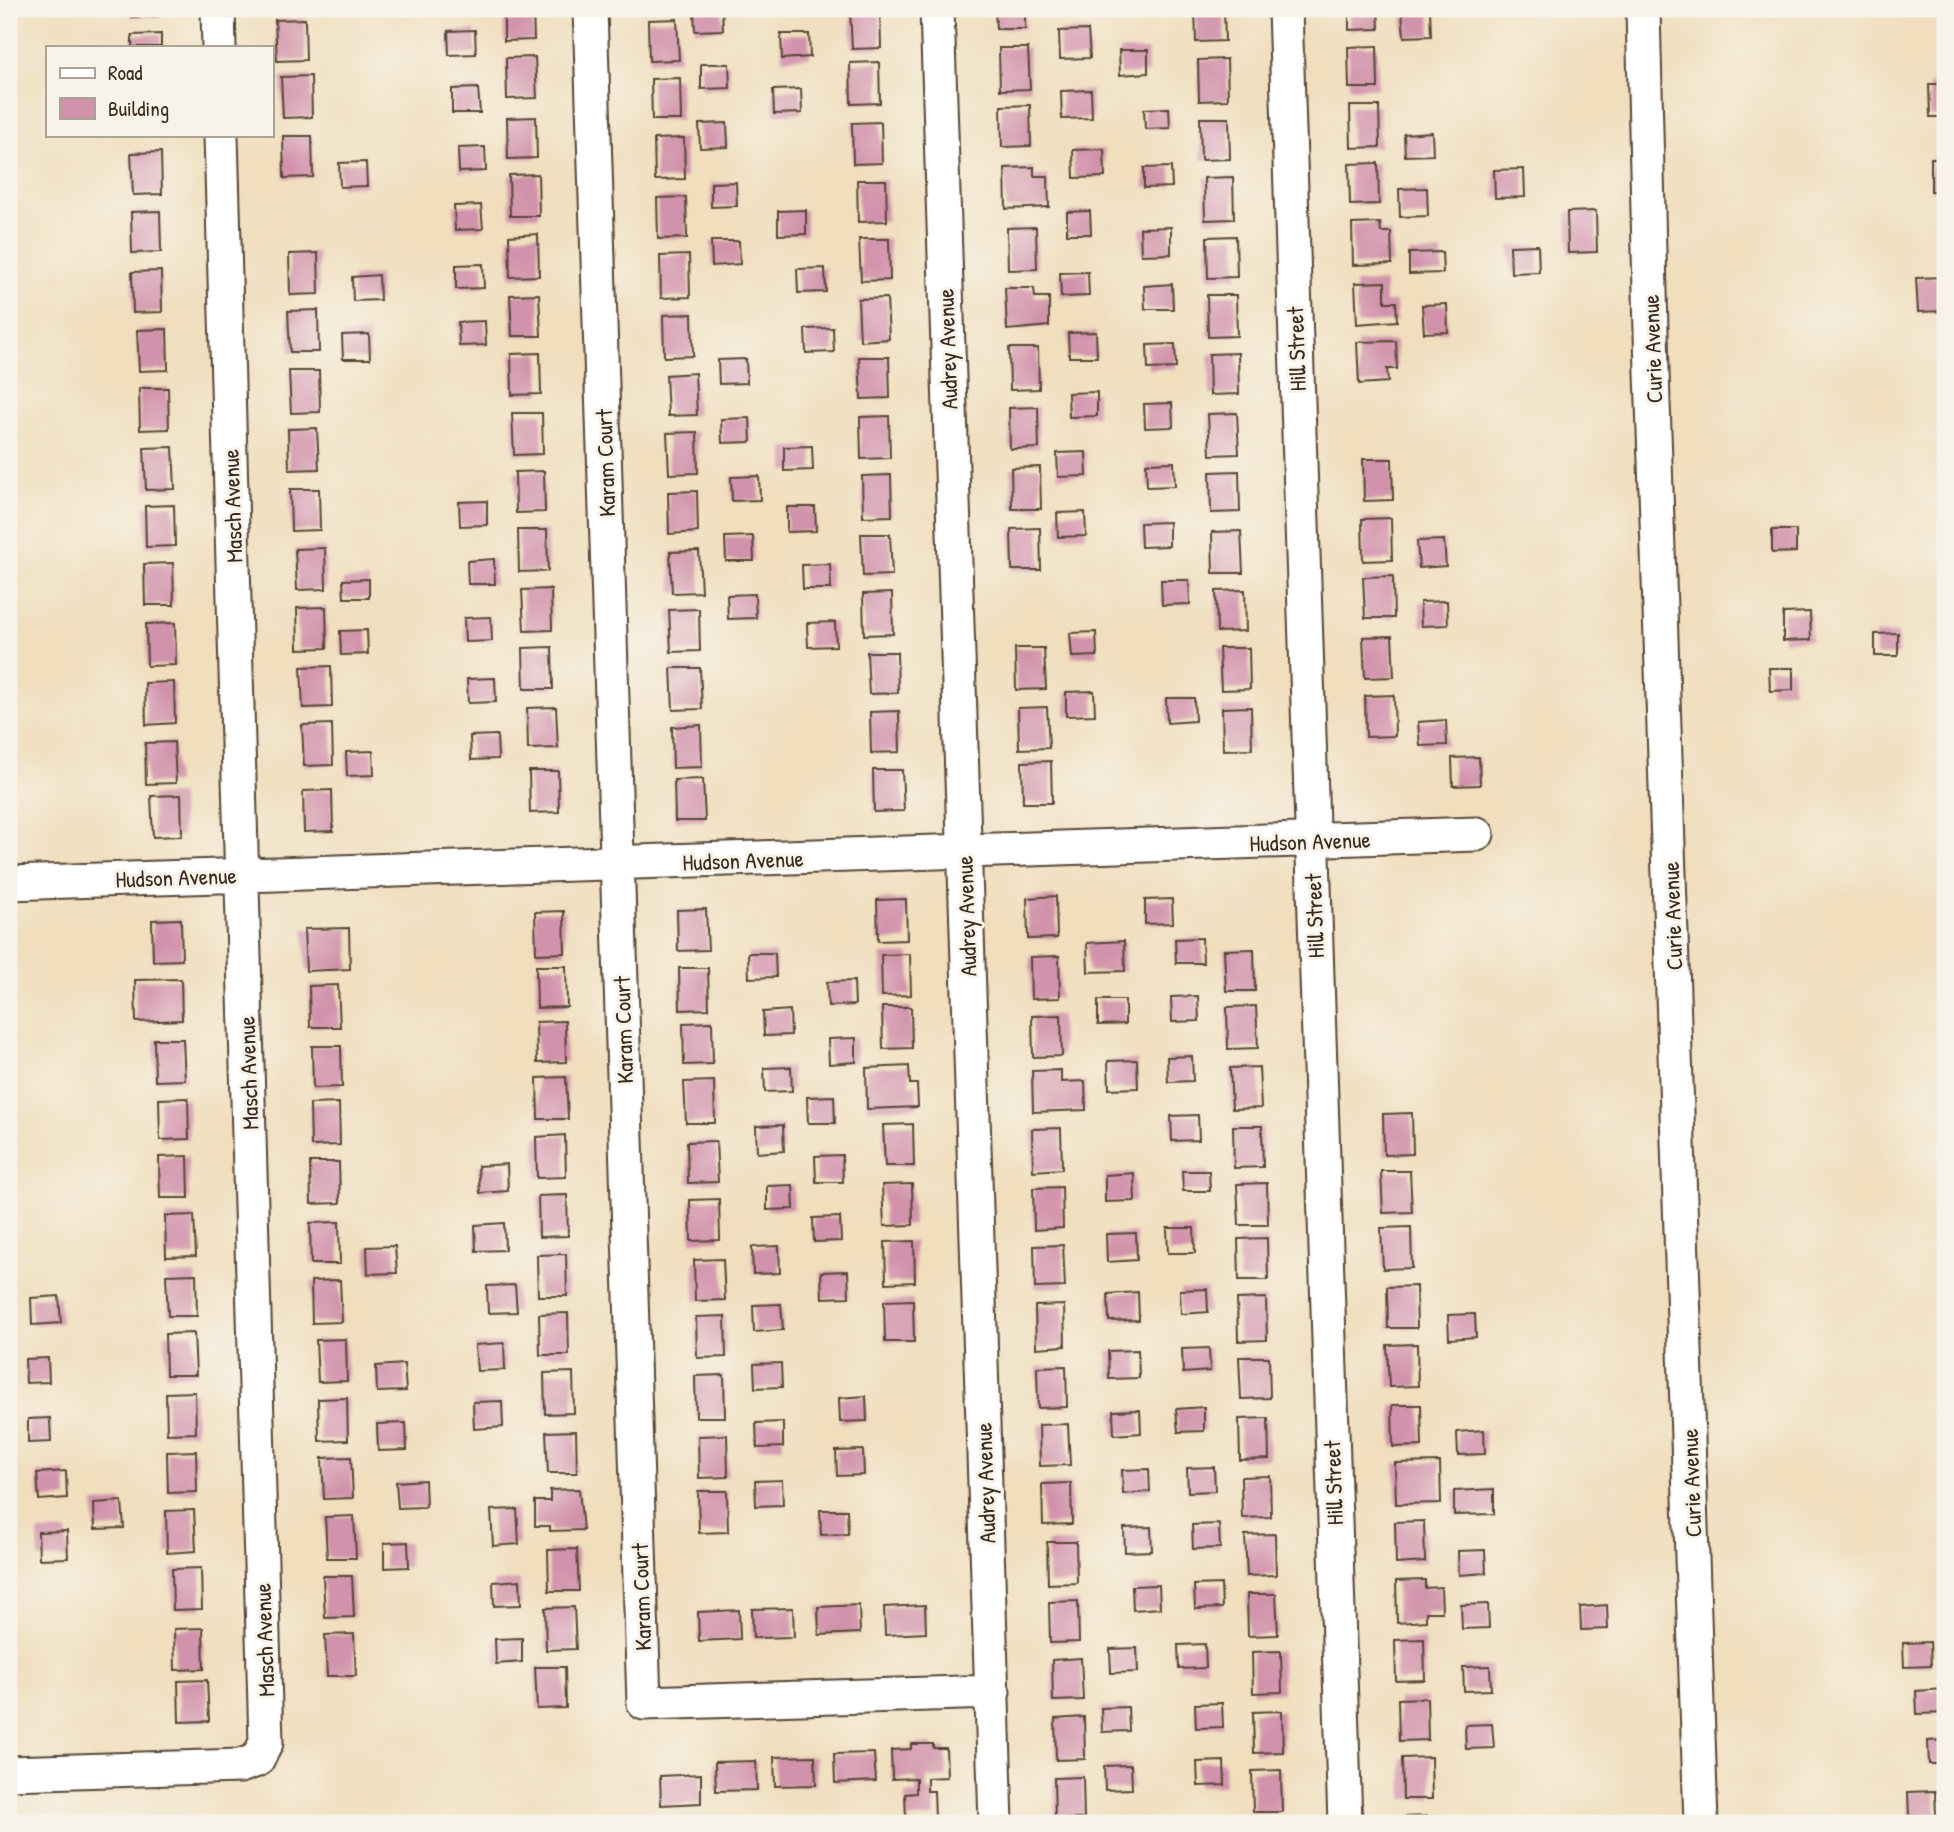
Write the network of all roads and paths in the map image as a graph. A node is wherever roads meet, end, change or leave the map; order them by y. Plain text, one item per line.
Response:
1 (218, 9) edge
2 (590, 9) edge
3 (937, 9) edge
4 (1285, 9) edge
5 (1643, 9) edge
6 (219, 46) edge
7 (221, 136) edge
8 (1477, 834) dead end
9 (1312, 841) junction
10 (964, 853) junction
11 (618, 864) junction
12 (242, 875) junction
13 (9, 883) edge
14 (993, 1692) junction
15 (9, 1773) edge
16 (996, 1823) edge
17 (1345, 1823) edge
18 (1702, 1823) edge

1 - 6 street
2 - 11 street, Karam Court
3 - 10 street, Audrey Avenue
4 - 9 street, Hill Street
5 - 18 street, Curie Avenue
7 - 12 street, Masch Avenue
8 - 9 street, Hudson Avenue
9 - 10 street, Hudson Avenue
9 - 17 street, Hill Street
10 - 11 street, Hudson Avenue
10 - 14 street, Audrey Avenue
11 - 12 street, Hudson Avenue
11 - 14 street, Karam Court
12 - 13 street, Hudson Avenue
12 - 15 street, Masch Avenue
14 - 16 street, Audrey Avenue

